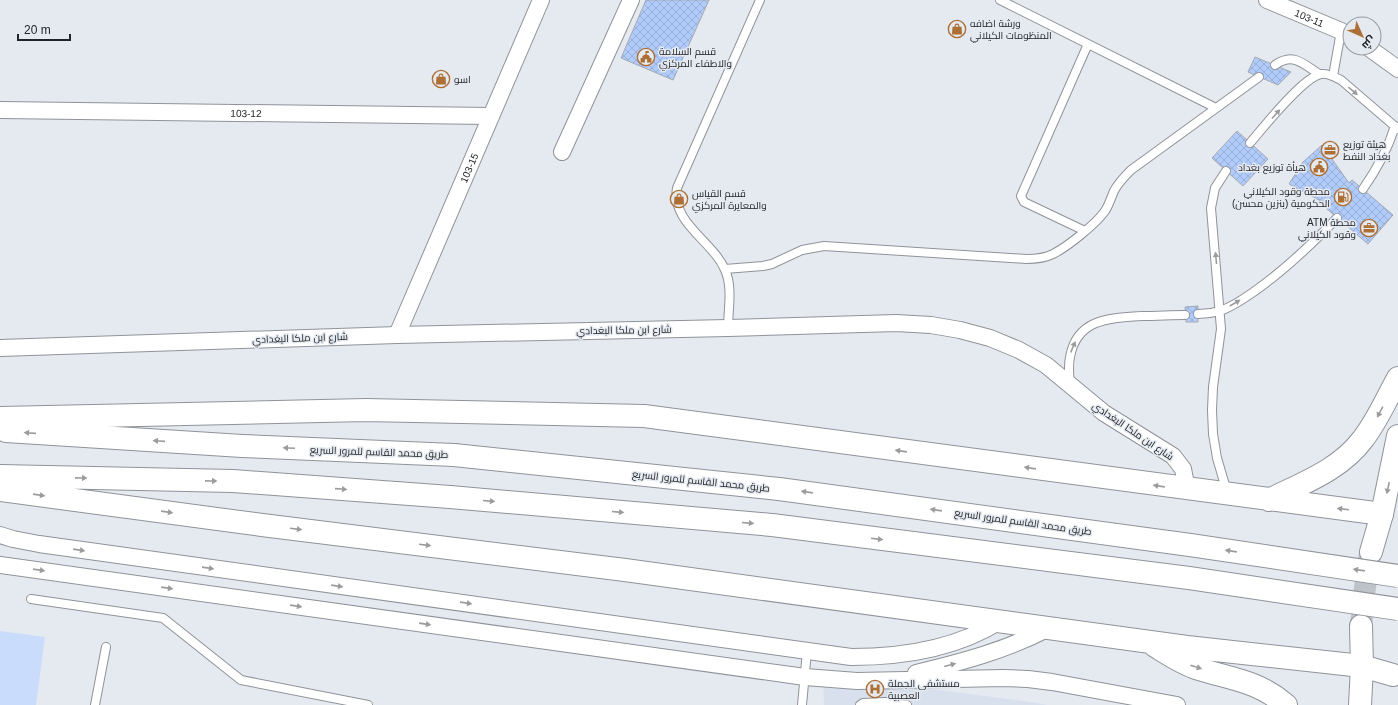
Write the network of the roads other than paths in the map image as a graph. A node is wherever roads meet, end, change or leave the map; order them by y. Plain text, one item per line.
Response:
1 (541, 0) edge
2 (631, 0) edge
3 (760, 0) edge
4 (1000, 0) edge
5 (1267, 0) edge
6 (1342, 32) edge
7 (1088, 44) junction
8 (1342, 47) edge
9 (1380, 56) edge
10 (1275, 65) dead end
11 (1398, 69) edge
12 (1319, 74) junction
13 (1333, 76) junction
14 (1259, 77) dead end
15 (1216, 108) junction
16 (0, 110) edge
17 (491, 116) junction
18 (1396, 127) edge
19 (1250, 143) dead end
20 (562, 152) dead end
21 (1226, 171) dead end
22 (1363, 189) dead end
23 (1337, 218) dead end
24 (1085, 231) junction
25 (725, 269) junction
26 (1220, 311) junction
27 (1198, 314) dead end
28 (1185, 315) dead end
29 (728, 328) junction
30 (397, 335) junction
31 (0, 348) edge
32 (1398, 378) edge
33 (1070, 385) junction
34 (0, 418) edge
35 (0, 431) edge
36 (1398, 436) edge
37 (0, 476) edge
38 (1187, 489) junction
39 (0, 490) edge
40 (1228, 494) junction
41 (1269, 500) junction
42 (1390, 514) edge
43 (0, 535) edge
44 (1371, 552) tunnel mouth
45 (0, 565) edge
46 (1398, 576) edge
47 (31, 599) dead end
48 (1398, 609) edge
49 (1000, 621) junction
50 (1361, 626) tunnel mouth
51 (1049, 628) junction
52 (1149, 642) junction
53 (106, 647) dead end
54 (807, 651) junction
55 (1362, 666) junction
56 (1393, 675) dead end
57 (805, 677) junction
58 (885, 681) junction
59 (95, 705) edge
60 (368, 705) edge
61 (802, 705) edge
62 (860, 705) edge
63 (907, 705) edge
64 (1177, 705) edge
65 (1286, 705) edge
66 (1360, 705) edge

1 - 17 street, 103-15
2 - 20 street
3 - 25 lane
4 - 7 lane
5 - 6 street, 103-11
7 - 15 lane
7 - 24 lane
8 - 13 lane
9 - 11 street
10 - 12 lane
12 - 13 lane
19 -> 12 lane
13 -> 18 lane
14 - 15 lane
15 - 24 lane
16 - 17 street, 103-12
17 - 30 street, 103-15
18 - 22 lane
26 -> 21 lane
26 -> 23 lane
24 - 25 lane
25 - 29 lane
26 - 27 lane
26 - 40 lane
33 -> 28 lane
29 - 30 street, شارع ابن ملكا البغدادي
29 - 33 street, شارع ابن ملكا البغدادي
30 - 31 street, شارع ابن ملكا البغدادي
32 -> 41 main road
33 - 38 street, شارع ابن ملكا البغدادي
38 -> 34 main road
46 -> 35 main road, طريق محمد القاسم للمرور السريع, bridge
36 -> 42 main road
37 -> 48 main road, bridge
38 - 40 main road
39 -> 49 main road
40 - 41 main road
42 -> 41 main road
42 - 44 main road
43 -> 54 street
45 -> 57 street
47 - 60 lane
49 - 51 main road
49 - 54 street
50 - 55 main road
51 - 52 main road
58 -> 51 street
52 - 55 main road
52 -> 65 main road
53 - 59 lane
54 - 57 lane
55 - 56 main road
55 - 66 main road
57 - 58 street
57 - 61 lane
58 - 64 street
62 - 63 lane

